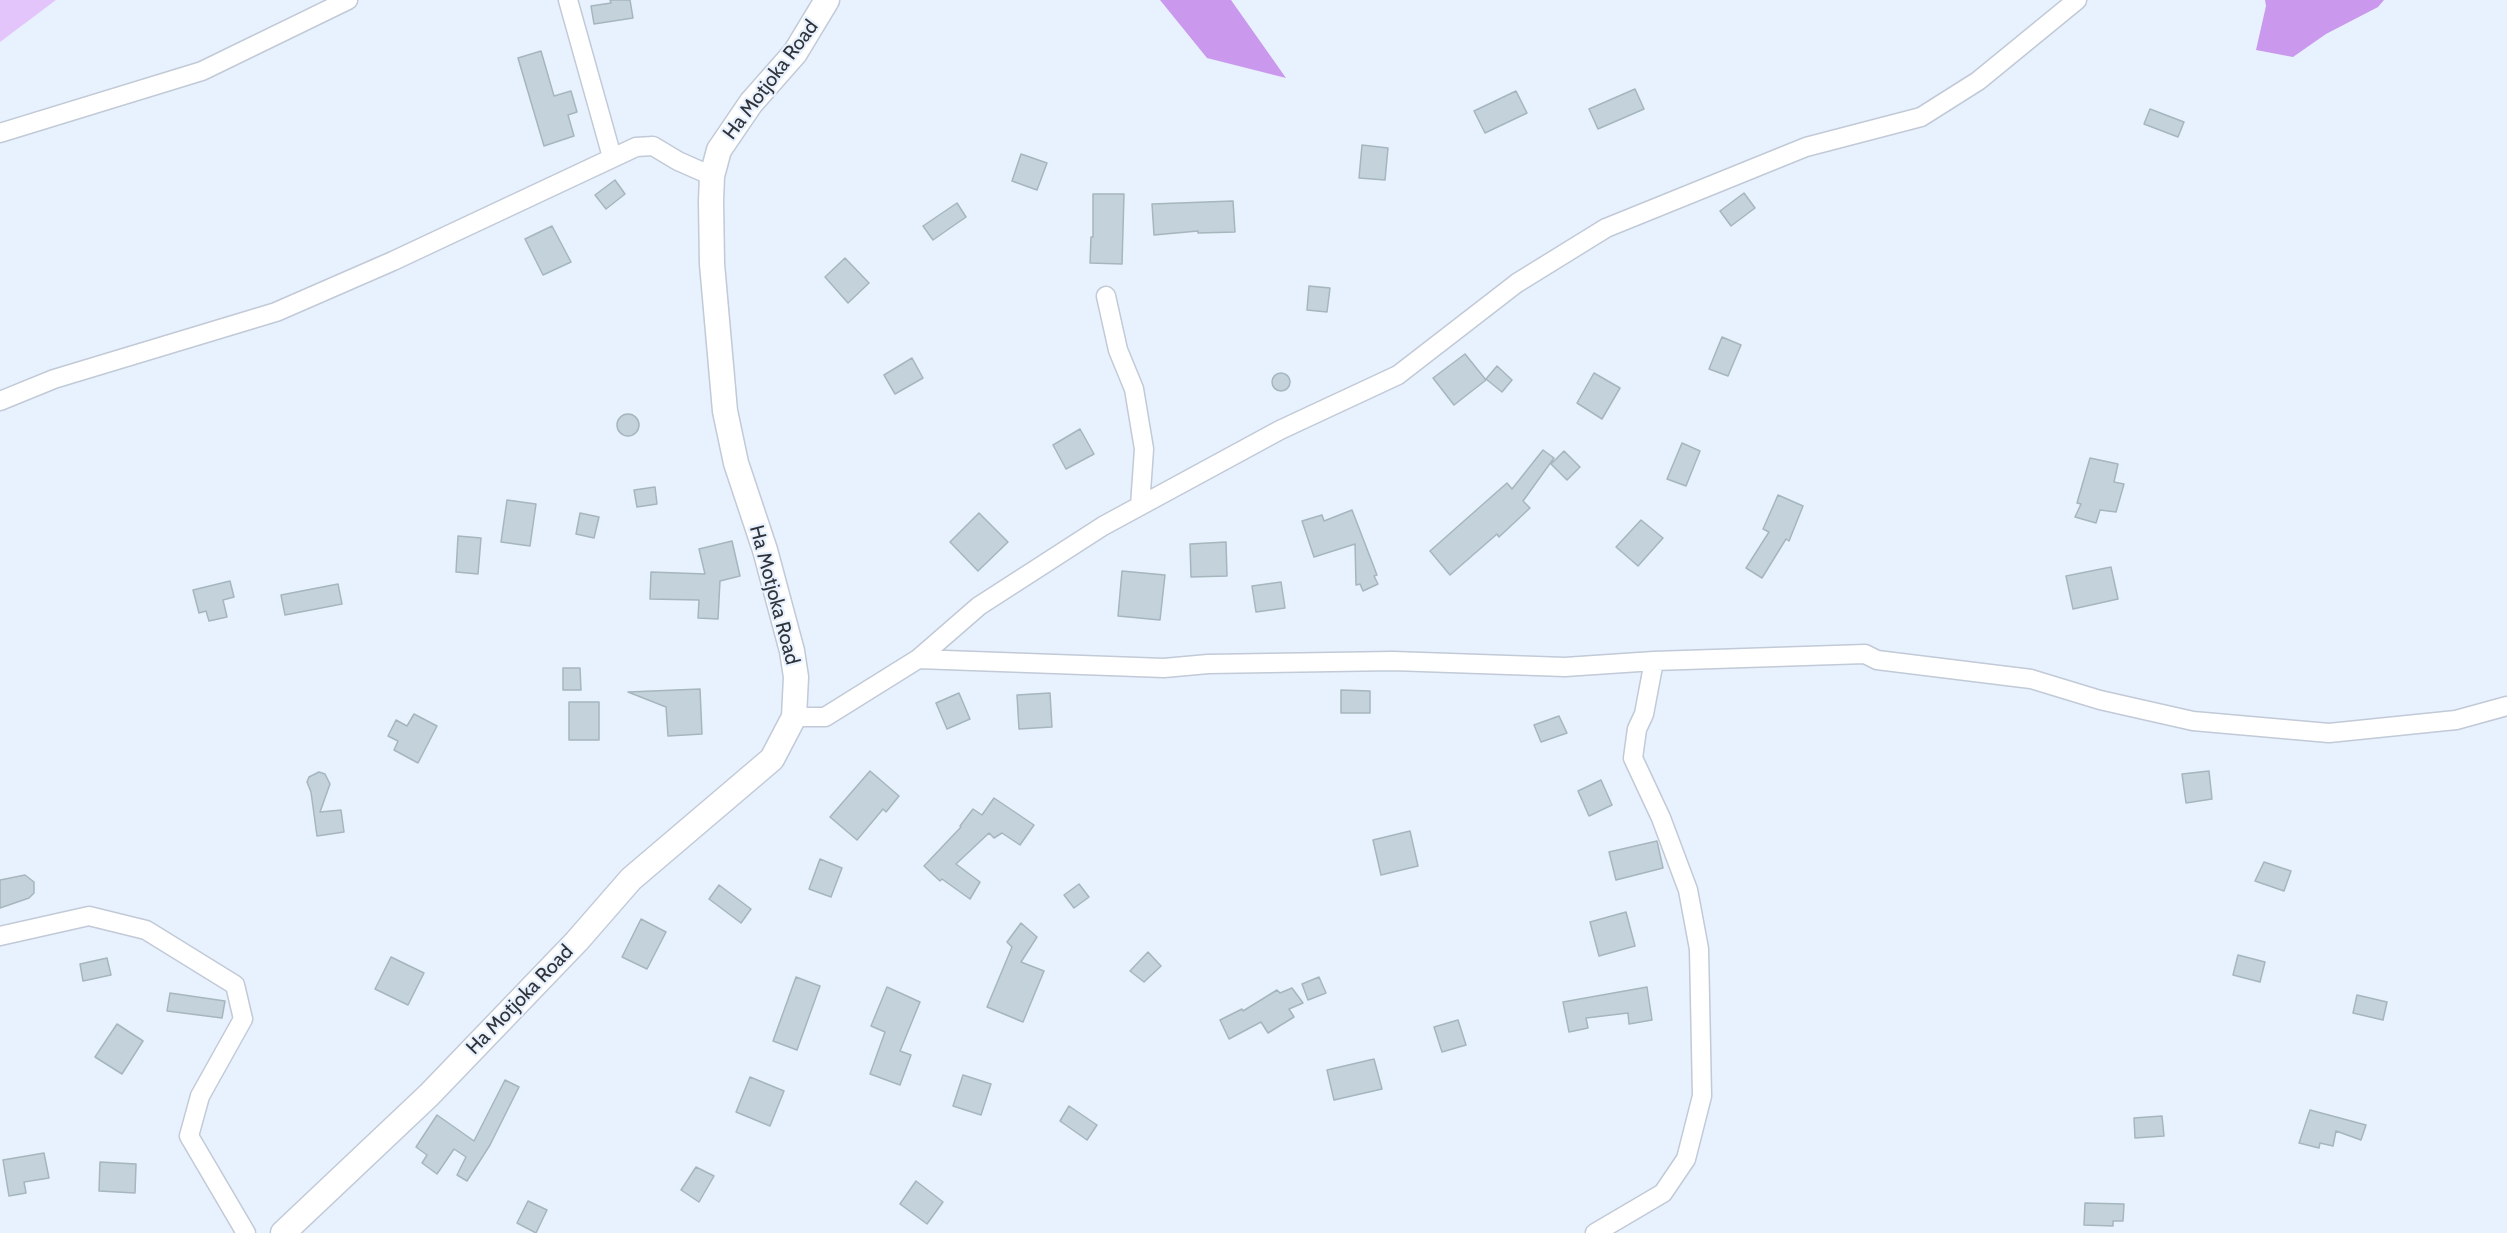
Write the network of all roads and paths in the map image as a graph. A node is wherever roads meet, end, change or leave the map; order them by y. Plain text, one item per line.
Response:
1 (348, 0) edge
2 (568, 0) edge
3 (827, 0) edge
4 (2077, 0) edge
5 (0, 133) edge
6 (612, 157) junction
7 (712, 176) junction
8 (1106, 296) dead end
9 (0, 400) edge
10 (1140, 506) junction
11 (918, 659) junction
12 (1654, 661) junction
13 (2507, 706) edge
14 (794, 717) junction
15 (0, 936) edge
16 (246, 1233) edge
17 (283, 1233) edge
18 (1595, 1233) edge

1 - 5 street
2 - 6 street
3 - 7 street, Ha Motjoka Road
4 - 10 street
6 - 7 street
6 - 9 street
7 - 14 street, Ha Motjoka Road
8 - 10 street
10 - 11 street
11 - 12 street
11 - 14 street
12 - 13 street
12 - 18 street
14 - 17 street, Ha Motjoka Road
15 - 16 street

